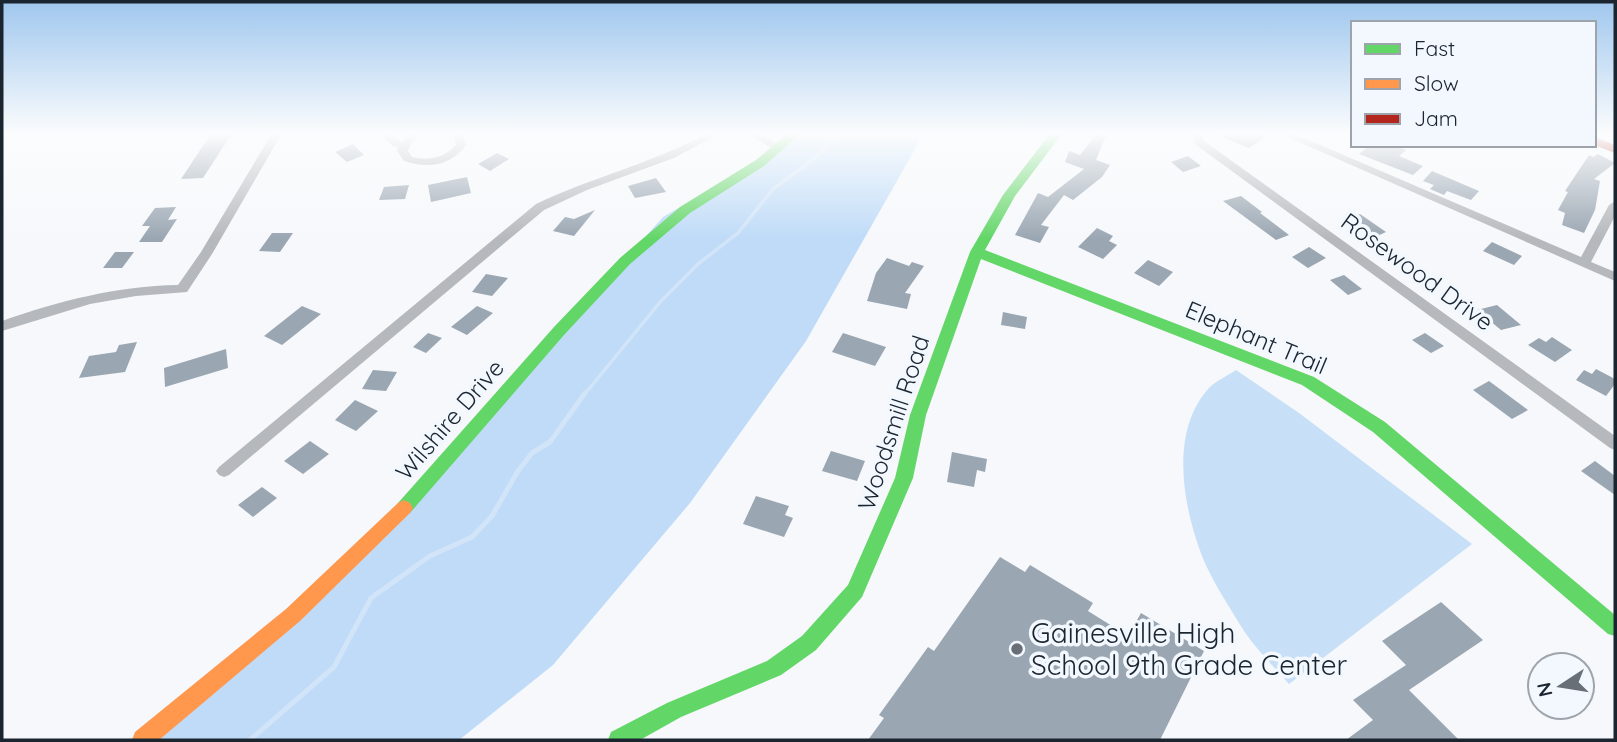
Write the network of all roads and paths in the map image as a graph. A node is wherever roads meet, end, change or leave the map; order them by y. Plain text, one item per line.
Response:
1 (256, 170) edge
2 (632, 170) edge
3 (750, 170) edge
4 (1028, 170) edge
5 (1237, 170) edge
6 (1367, 170) edge
7 (1615, 205) edge
8 (976, 252) junction
9 (1584, 264) junction
10 (1615, 277) edge
11 (2, 326) edge
12 (1615, 444) edge
13 (224, 471) dead end
14 (1615, 627) edge
15 (143, 740) edge
16 (619, 740) edge

1 - 11 street
2 - 13 street
3 - 15 street, Wilshire Drive
4 - 8 street, Woodsmill Road
5 - 12 street, Rosewood Drive
6 - 9 street
7 - 9 street
8 - 14 street, Elephant Trail
8 - 16 street, Woodsmill Road
9 - 10 street

